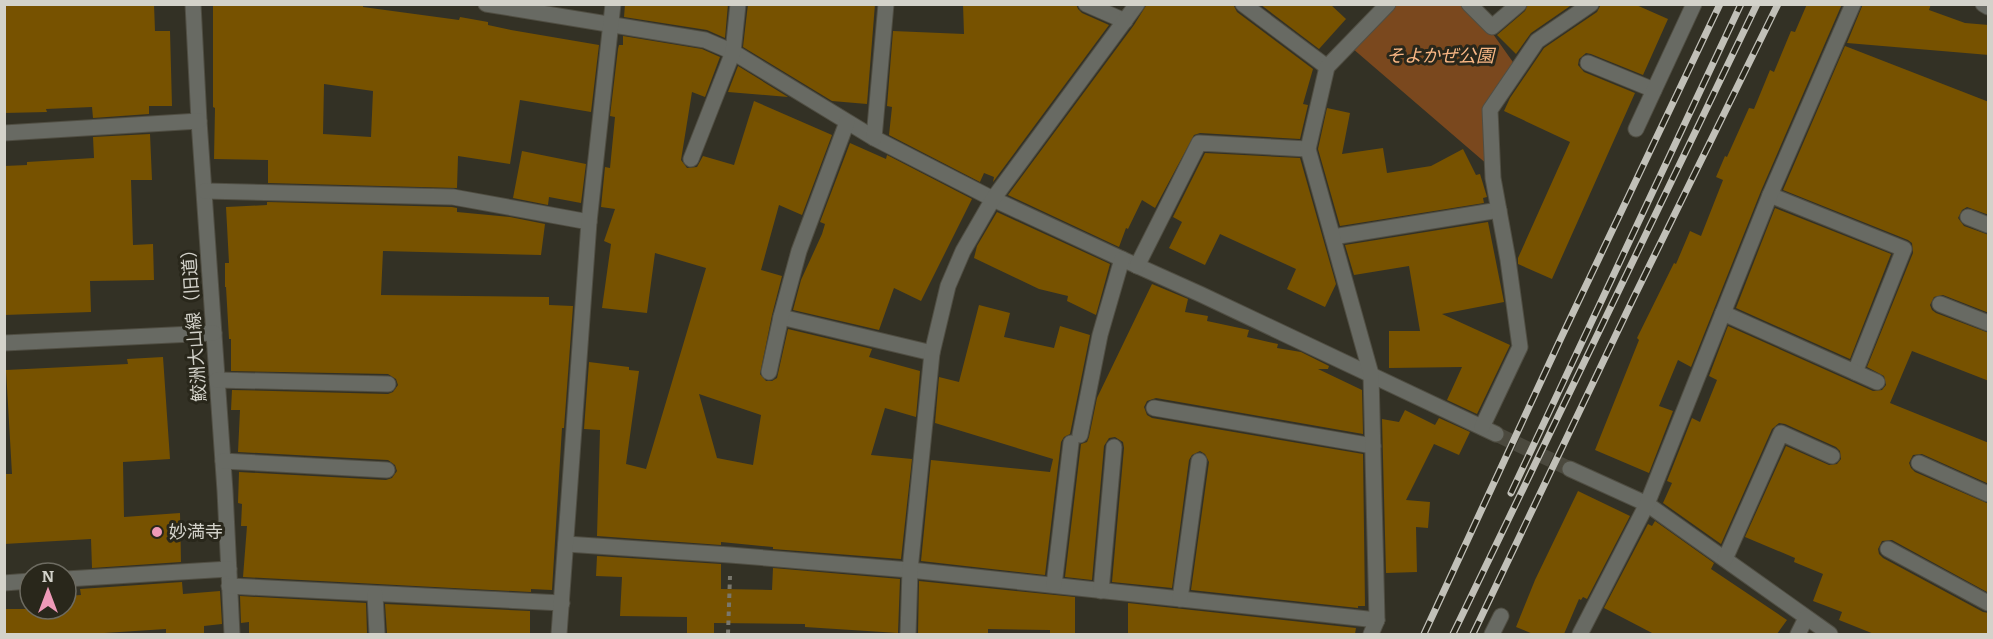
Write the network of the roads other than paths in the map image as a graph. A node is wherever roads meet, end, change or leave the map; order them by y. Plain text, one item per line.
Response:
1 (193, 4) edge
2 (486, 4) edge
3 (613, 4) edge
4 (738, 4) edge
5 (886, 4) edge
6 (1086, 4) edge
7 (1137, 4) edge
8 (1243, 4) edge
9 (1388, 4) edge
10 (1469, 4) edge
11 (1519, 4) edge
12 (1591, 4) edge
13 (1694, 4) edge
14 (1853, 4) edge
15 (1983, 4) edge
16 (1989, 7) edge
17 (1125, 21) junction
18 (612, 25) junction
19 (733, 51) junction
20 (1588, 63) dead end
21 (1327, 67) junction
22 (1654, 90) junction
23 (199, 121) junction
24 (847, 122) junction
25 (1636, 129) dead end
26 (4, 133) edge
27 (874, 138) junction
28 (1308, 149) junction
29 (691, 159) dead end
30 (205, 191) junction
31 (1770, 195) junction
32 (993, 199) junction
33 (1499, 210) junction
34 (1968, 217) dead end
35 (589, 222) junction
36 (1989, 225) edge
37 (1333, 237) junction
38 (1122, 260) junction
39 (1137, 266) junction
40 (1941, 304) dead end
41 (1723, 312) junction
42 (781, 317) junction
43 (1989, 323) edge
44 (214, 333) junction
45 (4, 343) edge
46 (932, 353) junction
47 (769, 372) dead end
48 (1855, 372) junction
49 (1371, 374) junction
50 (217, 380) junction
51 (1877, 382) dead end
52 (388, 384) dead end
53 (1154, 408) dead end
54 (1373, 446) junction
55 (1114, 447) dead end
56 (1832, 456) dead end
57 (1199, 460) dead end
58 (224, 461) junction
59 (1919, 464) dead end
60 (1570, 469) tunnel mouth
61 (387, 470) dead end
62 (1989, 494) edge
63 (1647, 504) junction
64 (566, 544) junction
65 (1888, 549) dead end
66 (1725, 559) junction
67 (229, 569) junction
68 (910, 570) junction
69 (78, 578) edge
70 (1054, 585) junction
71 (230, 586) junction
72 (1101, 591) junction
73 (375, 594) junction
74 (1180, 599) junction
75 (562, 603) junction
76 (1989, 603) edge
77 (1806, 618) junction
78 (1377, 620) junction
79 (232, 634) edge
80 (377, 634) edge
81 (560, 634) edge
82 (908, 634) edge
83 (1371, 634) edge
84 (1492, 634) edge
85 (1505, 634) edge
86 (1580, 634) edge
87 (1798, 634) edge
88 (1830, 634) edge

1 - 23 street, 鮫洲大山線（旧道）
2 - 18 street
3 - 18 street
4 - 19 street
5 - 27 street
6 - 17 street
7 - 17 street
8 - 21 street
9 - 21 street
10 - 11 street
12 - 33 street
13 - 22 street
14 - 31 street
15 - 16 street
17 - 32 street
18 - 19 street
18 - 35 street
19 - 24 street
19 - 29 street
20 - 22 street
21 - 28 street
22 - 25 street
23 - 26 street
23 - 30 street, 鮫洲大山線（旧道）
24 - 27 street
24 - 42 street
27 - 32 street
28 - 37 street
28 - 39 street
30 - 35 street
30 - 44 street, 鮫洲大山線（旧道）
31 - 41 street
31 - 48 street
32 - 38 street
32 - 46 street
33 - 37 street
33 - 49 street
34 - 36 street
35 - 64 street
37 - 49 street
38 - 39 street
38 - 70 street
39 - 49 street
40 - 43 street
41 - 48 street
41 - 63 street
42 - 46 street
42 - 47 street
44 - 45 street
44 - 50 street, 鮫洲大山線（旧道）
46 - 68 street
48 - 51 street
49 - 54 street
50 - 52 street
50 - 58 street, 鮫洲大山線（旧道）
53 - 54 street
54 - 78 street
55 - 72 street
56 - 66 street
57 - 74 street
58 - 61 street
58 - 67 street, 鮫洲大山線（旧道）
59 - 62 street
60 - 63 street
63 - 66 street
63 - 86 street
64 - 68 street
64 - 75 street
65 - 76 street
66 - 77 street
67 - 69 street
67 - 71 street, 鮫洲大山線（旧道）
68 - 70 street
68 - 82 street
70 - 72 street
71 - 73 street
71 - 79 street, 鮫洲大山線（旧道）
72 - 74 street
73 - 75 street
73 - 80 street
74 - 78 street
75 - 81 street
77 - 87 street
77 - 88 street
78 - 83 street
84 - 85 street

